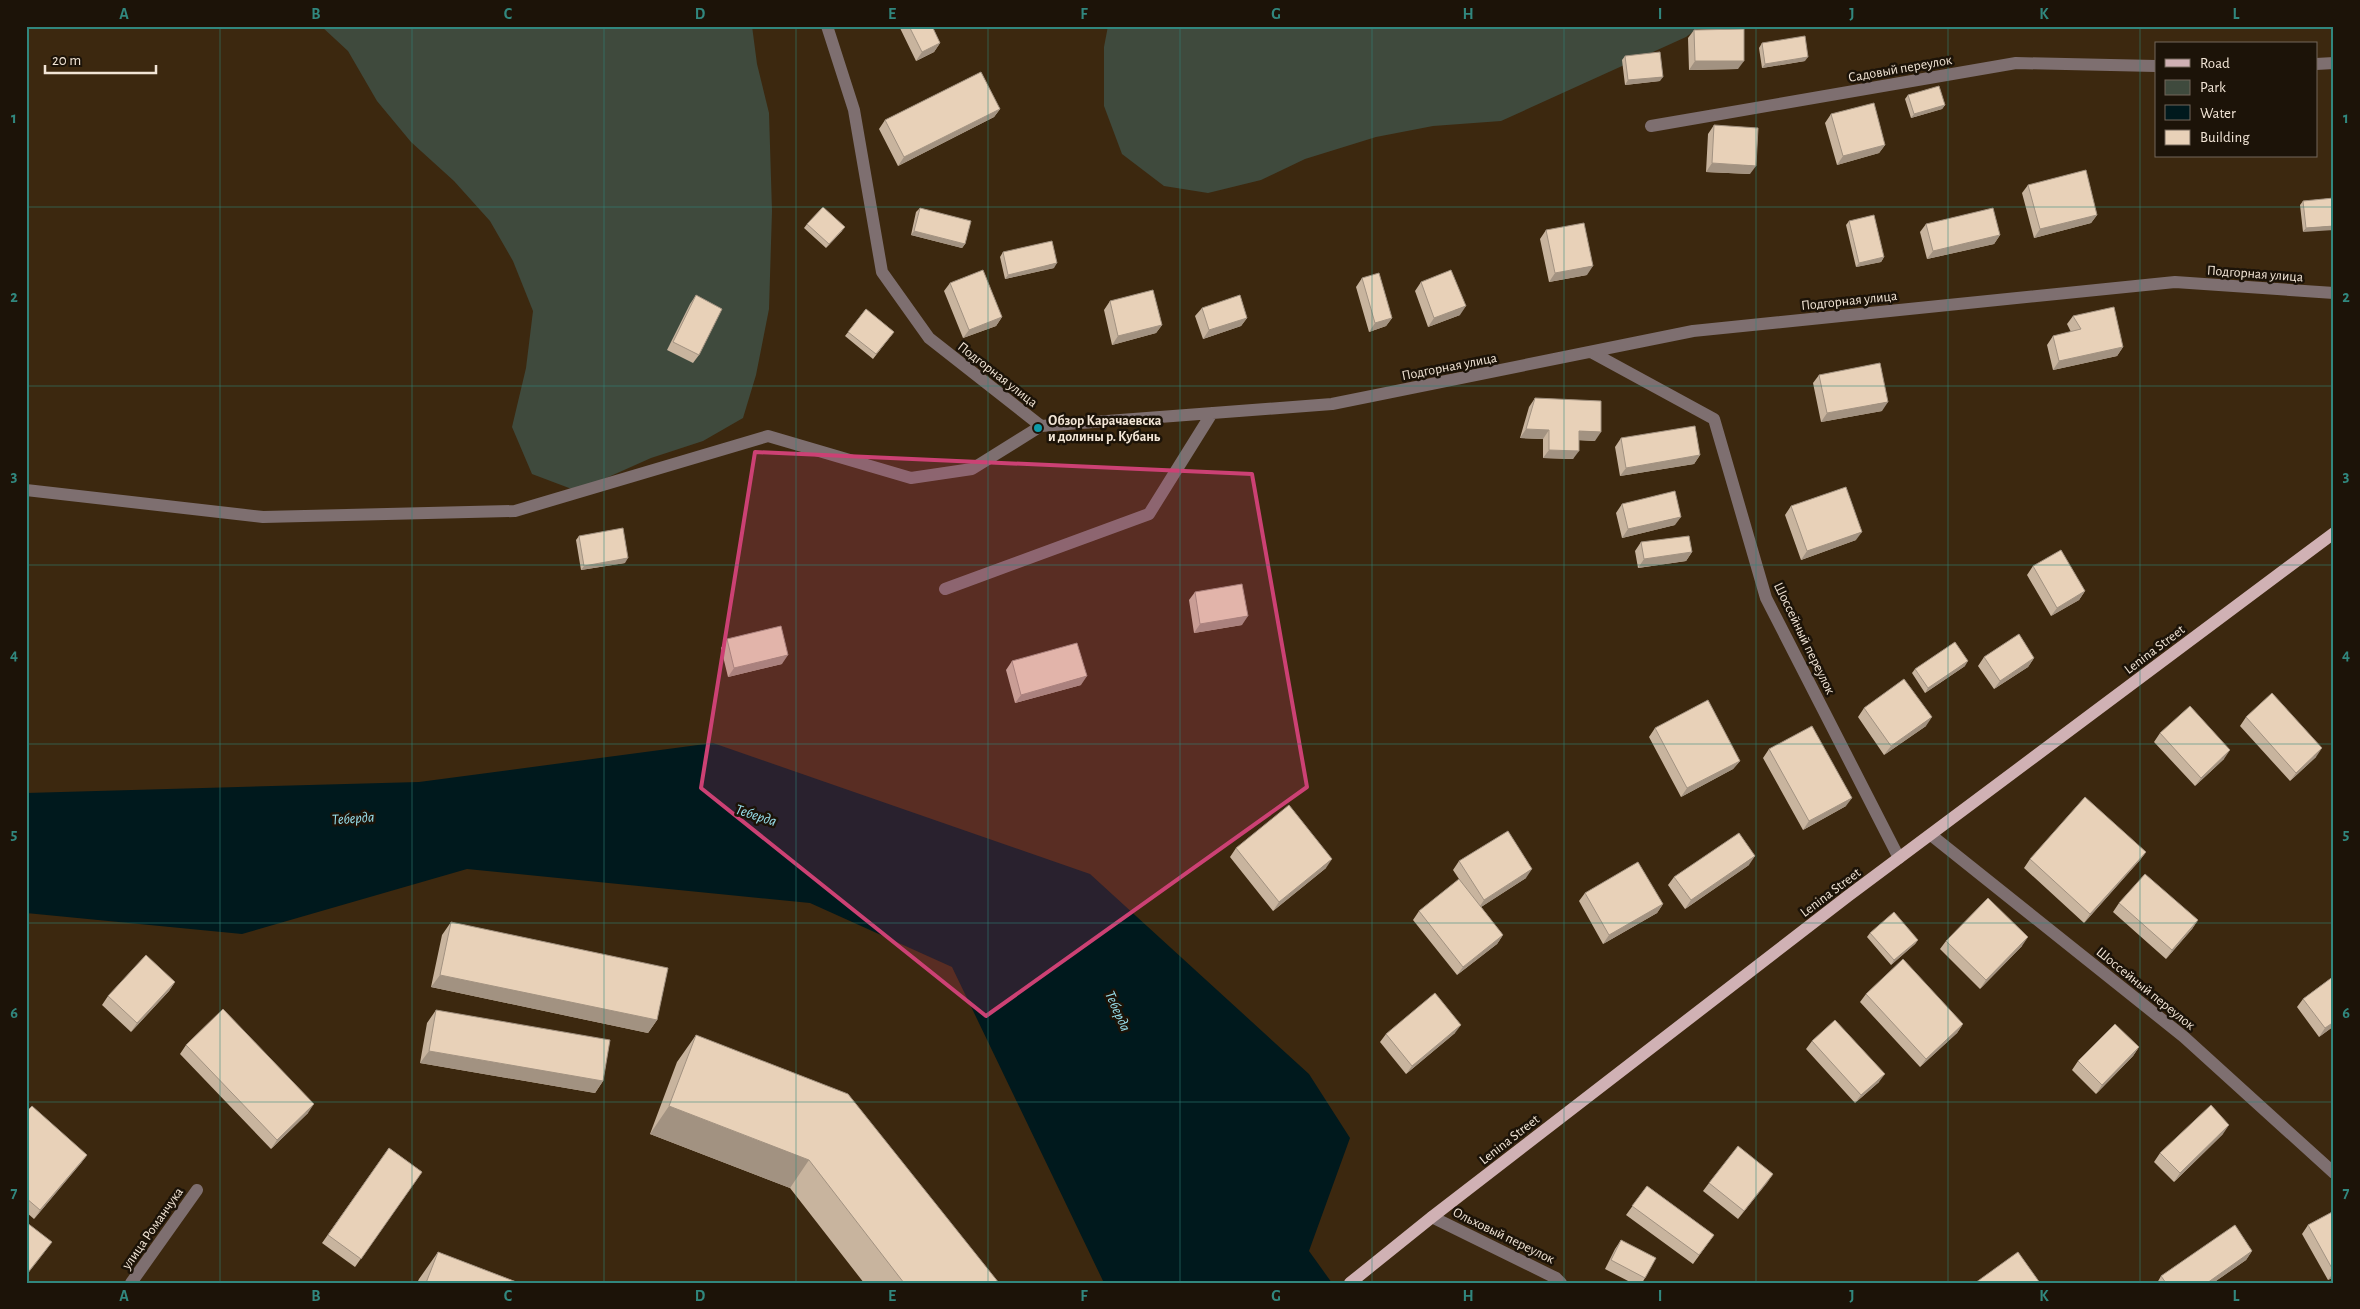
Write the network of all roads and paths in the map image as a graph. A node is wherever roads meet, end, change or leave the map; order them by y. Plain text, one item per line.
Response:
1 (826, 26) edge
2 (2334, 63) edge
3 (2318, 64) edge
4 (2155, 66) edge
5 (1651, 126) dead end
6 (2334, 293) edge
7 (1591, 352) junction
8 (1212, 413) junction
9 (1041, 426) junction
10 (26, 490) edge
11 (2334, 533) edge
12 (945, 589) dead end
13 (1931, 835) junction
14 (1899, 858) junction
15 (2334, 1173) edge
16 (197, 1190) dead end
17 (1432, 1217) junction
18 (131, 1283) edge
19 (1350, 1283) edge
20 (1561, 1283) edge

1 - 9 street, Подгорная улица
2 - 3 street
4 - 5 street, Садовый переулок
6 - 7 street, Подгорная улица
7 - 8 street, Подгорная улица
7 - 14 street, Шоссейный переулок
8 - 9 street, Подгорная улица
8 - 12 street
9 - 10 street
11 - 13 main road, Lenina Street
13 - 14 main road, Lenina Street
13 - 15 street, Шоссейный переулок
14 - 17 main road, Lenina Street
16 - 18 street, улица Романчука
17 - 19 main road, Lenina Street
17 - 20 street, Ольховый переулок

